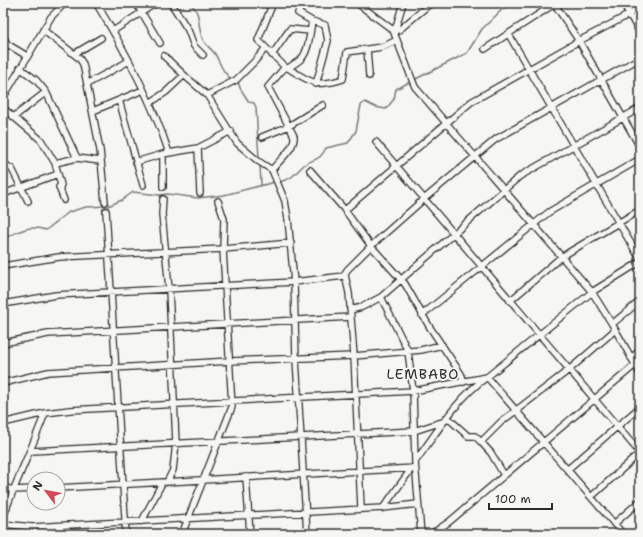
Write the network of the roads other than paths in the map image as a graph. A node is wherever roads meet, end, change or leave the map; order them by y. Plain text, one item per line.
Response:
1 (66, 3) edge
2 (96, 3) edge
3 (136, 3) edge
4 (156, 3) edge
5 (171, 3) edge
6 (266, 3) edge
7 (303, 3) edge
8 (357, 3) edge
9 (403, 3) edge
10 (431, 3) edge
11 (555, 3) edge
12 (623, 3) edge
13 (640, 5) edge
14 (142, 14) junction
15 (630, 14) junction
16 (312, 21) junction
17 (43, 30) junction
18 (393, 30) junction
19 (113, 31) junction
20 (310, 31) junction
21 (640, 33) edge
22 (509, 34) junction
23 (3, 36) edge
24 (101, 38) dead end
25 (397, 40) junction
26 (579, 41) junction
27 (160, 43) dead end
28 (265, 49) junction
29 (367, 49) junction
30 (485, 49) dead end
31 (74, 54) junction
32 (203, 55) dead end
33 (272, 55) junction
34 (27, 56) junction
35 (164, 56) dead end
36 (640, 58) edge
37 (129, 61) junction
38 (20, 68) junction
39 (286, 68) junction
40 (530, 69) junction
41 (186, 76) junction
42 (369, 76) dead end
43 (601, 79) junction
44 (87, 84) junction
45 (316, 84) junction
46 (143, 90) junction
47 (46, 92) junction
48 (207, 95) junction
49 (3, 98) edge
50 (119, 100) junction
51 (150, 103) junction
52 (323, 106) dead end
53 (551, 107) junction
54 (3, 108) edge
55 (640, 108) edge
56 (93, 111) junction
57 (15, 116) junction
58 (623, 118) junction
59 (448, 123) junction
60 (289, 126) junction
61 (231, 131) junction
62 (262, 137) dead end
63 (376, 142) dead end
64 (575, 147) junction
65 (640, 147) edge
66 (198, 148) junction
67 (166, 154) junction
68 (476, 156) junction
69 (77, 158) junction
70 (640, 159) edge
71 (100, 161) junction
72 (136, 162) junction
73 (3, 163) edge
74 (55, 163) junction
75 (396, 166) junction
76 (272, 170) junction
77 (310, 170) dead end
78 (58, 174) junction
79 (596, 183) junction
80 (143, 186) dead end
81 (21, 187) junction
82 (163, 187) dead end
83 (505, 189) junction
84 (200, 193) dead end
85 (3, 194) edge
86 (163, 199) dead end
87 (424, 199) junction
88 (64, 200) dead end
89 (28, 201) dead end
90 (218, 201) dead end
91 (105, 202) dead end
92 (345, 210) junction
93 (640, 210) edge
94 (106, 211) dead end
95 (618, 223) junction
96 (534, 224) junction
97 (454, 234) junction
98 (291, 243) junction
99 (371, 246) junction
100 (223, 249) junction
101 (167, 252) junction
102 (109, 254) junction
103 (561, 257) junction
104 (640, 259) edge
105 (640, 262) edge
106 (3, 266) edge
107 (481, 267) junction
108 (345, 275) junction
109 (401, 279) junction
110 (294, 282) junction
111 (226, 286) junction
112 (170, 289) junction
113 (592, 292) junction
114 (112, 293) junction
115 (381, 297) junction
116 (510, 301) junction
117 (640, 301) edge
118 (3, 304) edge
119 (350, 310) junction
120 (422, 315) junction
121 (351, 317) junction
122 (294, 320) junction
123 (227, 324) junction
124 (612, 324) junction
125 (170, 328) junction
126 (113, 330) junction
127 (615, 330) junction
128 (540, 335) junction
129 (3, 344) edge
130 (442, 345) junction
131 (408, 351) junction
132 (640, 351) edge
133 (354, 356) junction
134 (631, 358) junction
135 (296, 359) junction
136 (230, 361) junction
137 (172, 365) junction
138 (635, 365) junction
139 (116, 368) junction
140 (570, 370) junction
141 (640, 373) edge
142 (487, 377) junction
143 (464, 382) junction
144 (3, 383) edge
145 (413, 391) junction
146 (355, 394) junction
147 (299, 397) junction
148 (595, 399) junction
149 (232, 401) junction
150 (174, 404) junction
151 (119, 407) junction
152 (640, 407) edge
153 (517, 411) junction
154 (45, 413) junction
155 (446, 419) junction
156 (3, 423) edge
157 (618, 426) junction
158 (414, 431) junction
159 (358, 433) junction
160 (301, 436) junction
161 (218, 441) junction
162 (481, 442) junction
163 (176, 443) junction
164 (544, 443) junction
165 (121, 446) junction
166 (32, 451) junction
167 (640, 453) edge
168 (414, 466) junction
169 (568, 469) junction
170 (360, 470) junction
171 (303, 473) junction
172 (504, 476) junction
173 (246, 477) junction
174 (203, 480) junction
175 (164, 483) junction
176 (123, 484) junction
177 (3, 487) edge
178 (66, 488) edge
179 (26, 489) edge
180 (13, 490) junction
181 (591, 497) junction
182 (640, 501) edge
183 (418, 504) junction
184 (361, 508) junction
185 (383, 508) junction
186 (305, 511) junction
187 (249, 515) junction
188 (3, 518) edge
189 (188, 518) junction
190 (142, 521) junction
191 (126, 522) junction
192 (3, 524) edge
193 (614, 524) junction
194 (126, 534) edge
195 (182, 534) edge
196 (250, 534) edge
197 (307, 534) edge
198 (421, 534) edge
199 (431, 534) edge
200 (623, 534) edge

1 - 17 street
2 - 19 street
3 - 14 street
4 - 14 street
5 - 32 street
6 - 28 street
7 - 16 street
8 - 18 street
9 - 18 street
10 - 18 street
11 - 22 street
11 - 26 street
12 - 15 street
13 - 15 street
14 - 19 street
14 - 27 street
15 - 21 street
15 - 26 street
16 - 20 street
16 - 45 street
17 - 31 street
17 - 34 street
18 - 25 street
19 - 37 street
20 - 33 street
20 - 39 street
22 - 30 street
22 - 40 street
23 - 34 street
24 - 31 street
25 - 29 street
25 - 59 street
26 - 40 street
26 - 43 street
28 - 33 street
28 - 48 street
29 - 42 street
29 - 45 street
31 - 44 street
33 - 39 street
34 - 38 street
35 - 41 street
36 - 43 street
37 - 44 street
37 - 46 street
38 - 47 street
38 - 49 street
39 - 45 street
39 - 60 street
40 - 53 street
40 - 59 street
41 - 48 street
41 - 51 street
43 - 53 street
43 - 58 street
44 - 56 street
46 - 50 street
46 - 51 street
47 - 57 street
47 - 69 street
48 - 61 street
50 - 56 street
50 - 72 street
51 - 67 street
52 - 60 street
53 - 64 street
53 - 68 street
54 - 57 street
55 - 58 street
56 - 71 street
57 - 74 street
58 - 64 street
58 - 65 street
59 - 68 street
59 - 75 street
60 - 62 street
60 - 76 street
61 - 66 street
61 - 76 street
63 - 75 street
64 - 79 street
64 - 83 street
66 - 67 street
66 - 84 street
67 - 72 street
67 - 82 street
68 - 83 street
68 - 87 street
69 - 71 street
69 - 74 street
70 - 79 street
71 - 91 street
72 - 80 street
73 - 81 street
74 - 78 street
75 - 87 street
75 - 92 street
76 - 98 street
77 - 92 street
78 - 81 street
78 - 88 street
79 - 95 street
79 - 96 street
81 - 85 street
81 - 89 street
83 - 96 street
83 - 97 street
86 - 101 street
87 - 97 street
87 - 99 street
90 - 100 street
92 - 99 street
93 - 95 street
94 - 102 street
95 - 103 street
95 - 104 street
96 - 103 street
96 - 107 street
97 - 107 street
97 - 109 street
98 - 100 street
98 - 110 street
99 - 108 street
99 - 109 street
100 - 101 street
100 - 111 street
101 - 102 street
101 - 112 street
102 - 106 street
102 - 114 street
103 - 113 street
103 - 116 street
105 - 113 street
107 - 116 street
107 - 120 street
108 - 110 street
108 - 119 street
109 - 115 street
109 - 120 street
110 - 111 street
110 - 122 street
111 - 112 street
111 - 123 street
112 - 114 street
112 - 125 street
113 - 124 street
113 - 128 street
114 - 118 street
114 - 126 street
115 - 119 street
115 - 131 street
116 - 128 street
117 - 124 street
119 - 121 street
120 - 130 street
121 - 122 street
121 - 133 street
122 - 123 street
122 - 135 street
123 - 125 street
123 - 136 street
124 - 127 street
125 - 126 street
125 - 137 street
126 - 129 street
126 - 139 street
127 - 134 street
127 - 140 street
128 - 140 street
128 - 142 street
130 - 131 street
130 - 143 street
131 - 133 street
131 - 145 street
132 - 134 street
133 - 135 street
133 - 146 street
134 - 138 street
135 - 136 street
135 - 147 street
136 - 137 street
136 - 149 street
137 - 139 street
137 - 150 street
138 - 141 street
138 - 148 street
139 - 144 street
139 - 151 street
140 - 148 street
140 - 153 street
142 - 143 street
142 - 153 street
142 - 155 street
143 - 145 street
145 - 146 street
145 - 158 street
146 - 147 street
146 - 159 street
147 - 149 street
147 - 160 street
148 - 157 street
148 - 164 street
149 - 150 street
149 - 161 street
150 - 151 street
150 - 163 street
151 - 154 street
151 - 165 street
152 - 157 street
153 - 162 street
153 - 164 street
154 - 156 street
154 - 166 street
155 - 158 street
155 - 162 street
155 - 168 street
157 - 167 street
157 - 169 street
158 - 159 street
158 - 168 street
159 - 160 street
159 - 170 street
160 - 161 street
160 - 171 street
161 - 163 street
161 - 174 street
162 - 172 street
163 - 165 street
163 - 175 street
164 - 169 street
164 - 172 street
165 - 166 street
165 - 176 street
166 - 180 street
167 - 181 street
168 - 170 street
168 - 183 street
168 - 185 street
169 - 181 street
170 - 171 street
170 - 184 street
171 - 173 street
171 - 186 street
172 - 199 street
173 - 174 street
173 - 187 street
174 - 175 street
174 - 189 street
175 - 176 street
175 - 190 street
176 - 178 street
176 - 191 street
177 - 180 street
179 - 180 street
180 - 188 street
181 - 193 street
182 - 193 street
183 - 185 street
183 - 198 street
184 - 185 street
184 - 186 street
186 - 187 street
186 - 197 street
187 - 189 street
187 - 196 street
189 - 190 street
189 - 195 street
190 - 191 street
191 - 192 street
191 - 194 street
193 - 200 street

